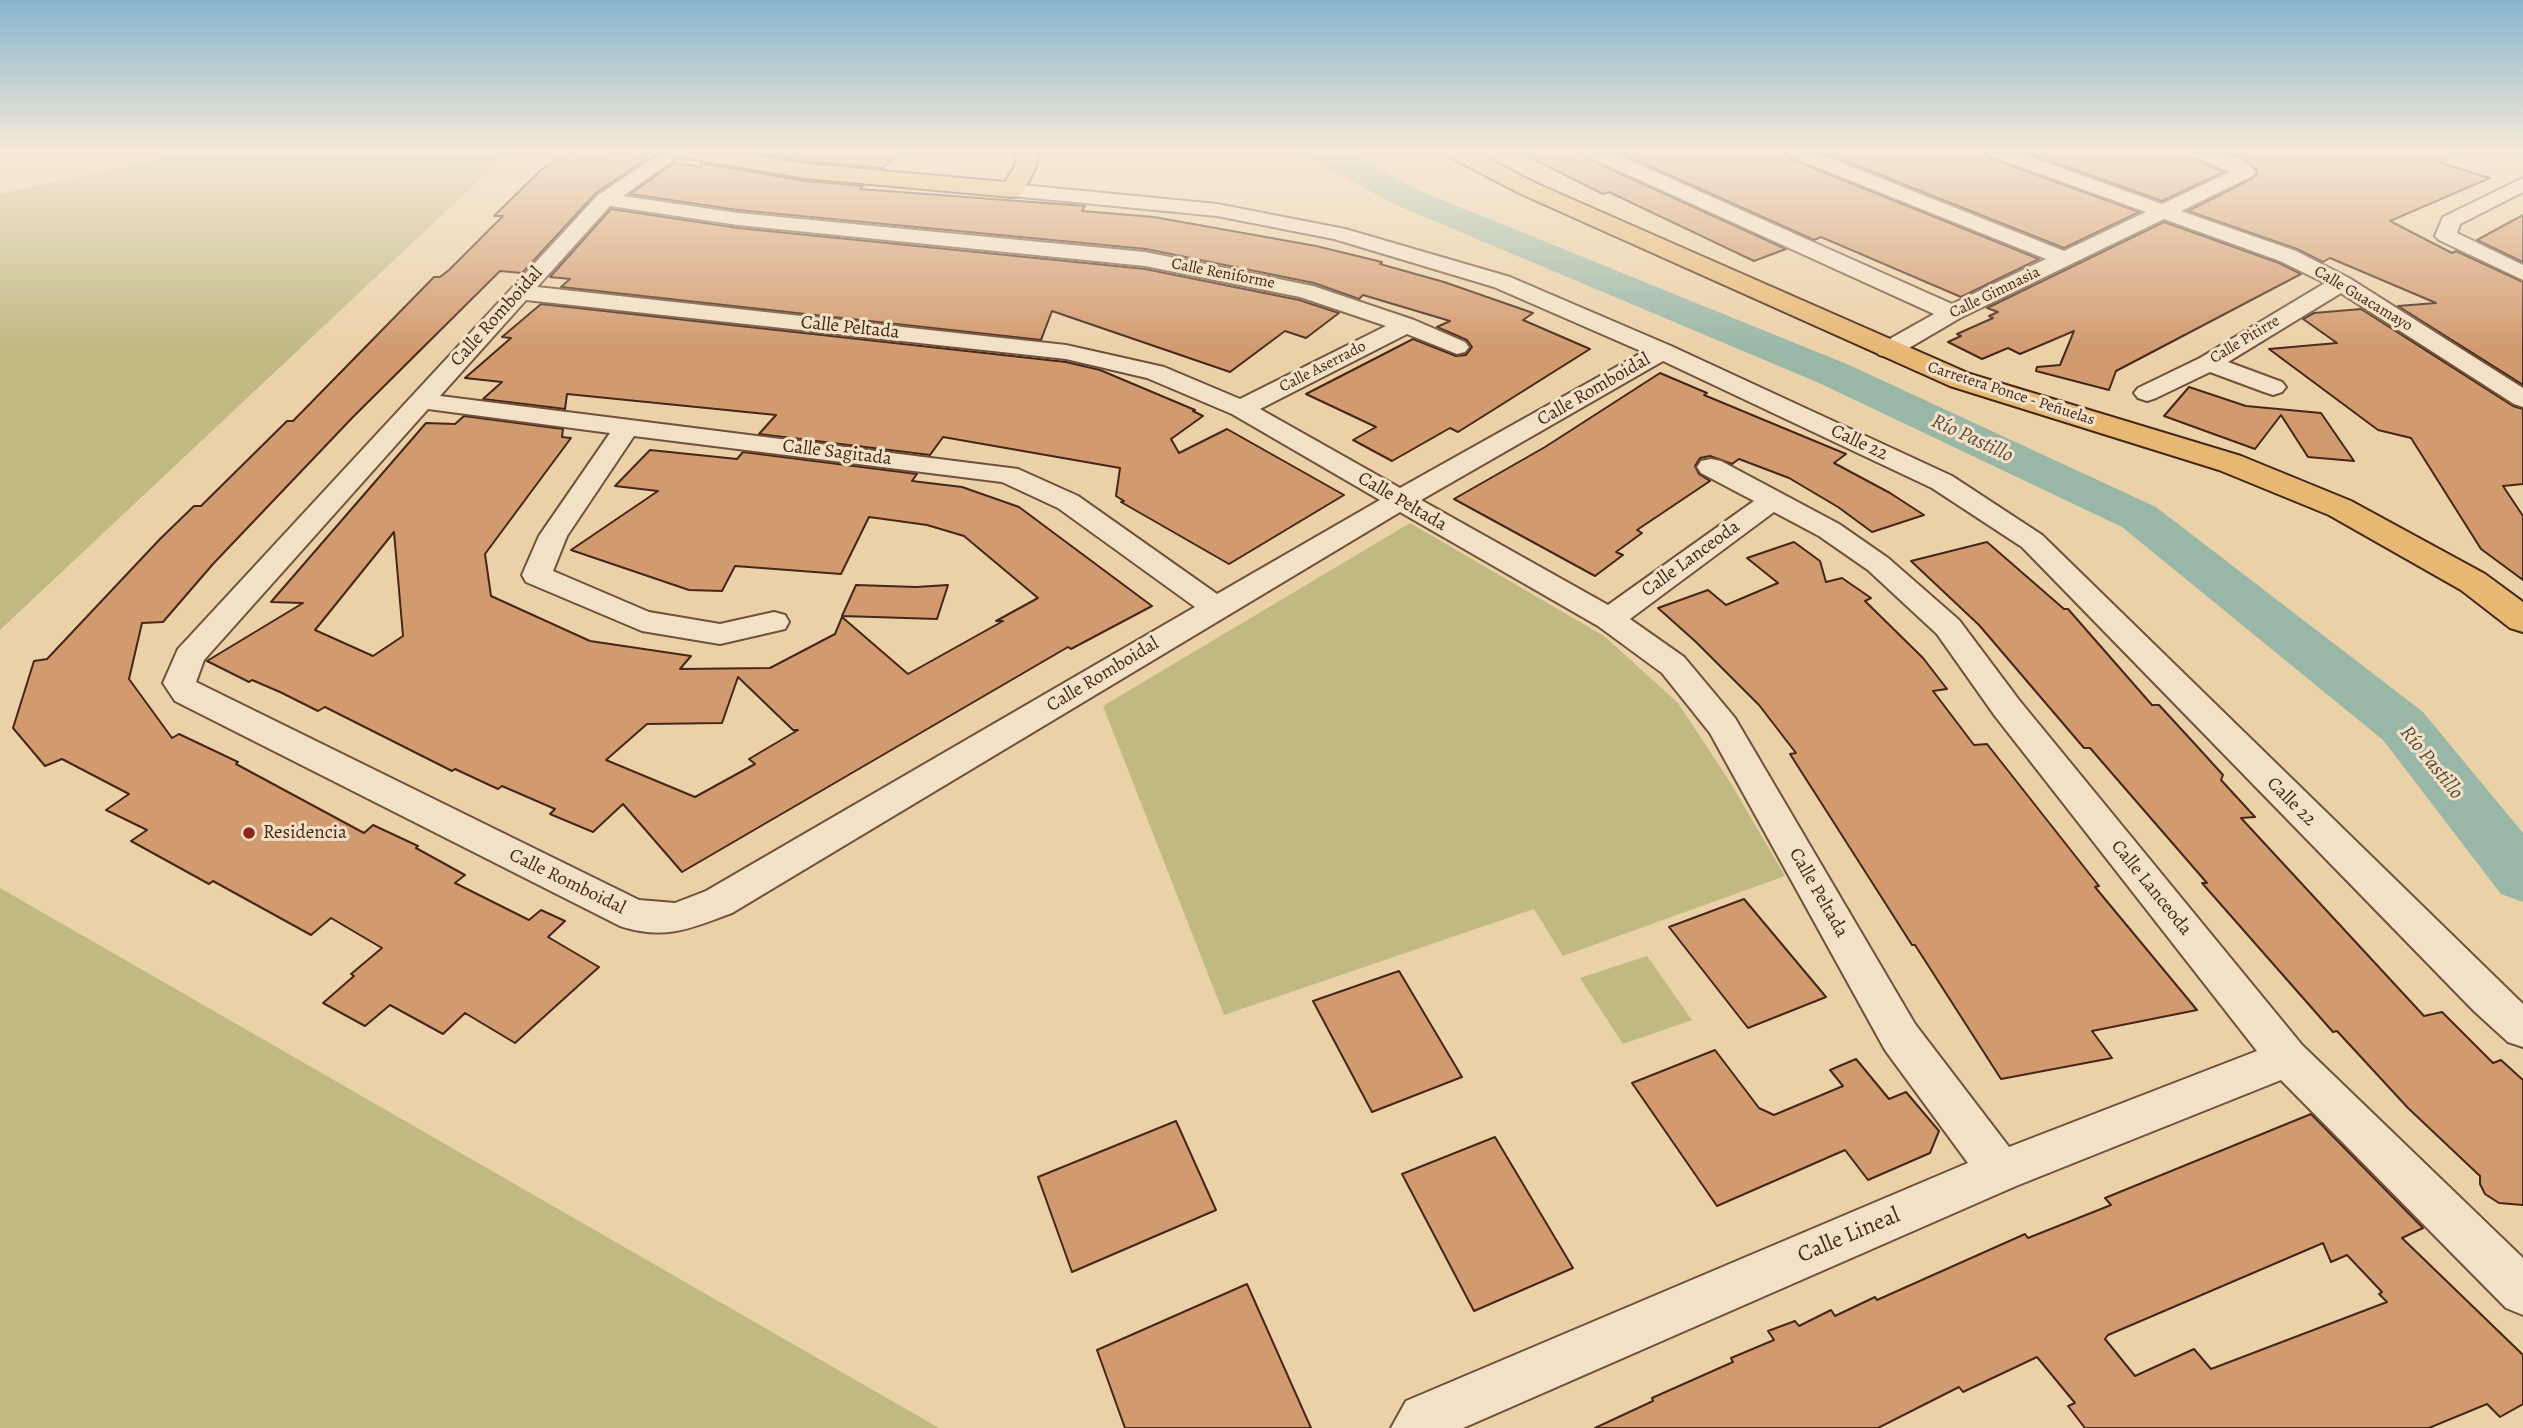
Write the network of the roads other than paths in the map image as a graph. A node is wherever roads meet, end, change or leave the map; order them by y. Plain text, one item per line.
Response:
1 (588, 218) edge
2 (729, 218) edge
3 (1257, 218) edge
4 (1593, 218) edge
5 (1740, 218) edge
6 (1960, 218) edge
7 (2151, 218) edge
8 (2178, 218) edge
9 (2457, 218) edge
10 (2065, 260) junction
11 (2523, 273) edge
12 (2341, 283) junction
13 (519, 292) junction
14 (1952, 313) junction
15 (1406, 325) junction
16 (1457, 347) dead end
17 (1888, 350) junction
18 (1662, 351) junction
19 (2209, 363) junction
20 (2273, 387) dead end
21 (2147, 393) dead end
22 (2523, 399) edge
23 (421, 401) junction
24 (1241, 409) junction
25 (628, 426) junction
26 (1711, 467) dead end
27 (1773, 500) junction
28 (1398, 501) junction
29 (1216, 608) junction
30 (1609, 619) junction
31 (2523, 620) edge
32 (774, 622) dead end
33 (2523, 1029) edge
34 (2287, 1058) junction
35 (2000, 1171) junction
36 (2523, 1291) edge
37 (1417, 1428) edge

1 - 13 street, Calle Romboidal
2 - 15 street, Calle Reniforme
3 - 18 street, Calle 22
4 - 17 main road, Carretera Ponce - Peñuelas
5 - 14 street
6 - 10 street
7 - 10 street, Calle Gimnasia
8 - 12 street, Calle Guacamayo
9 - 11 street
10 - 14 street, Calle Gimnasia
12 - 19 street, Calle Pitirre
12 - 22 street, Calle Guacamayo
13 - 23 street, Calle Romboidal
13 - 24 street, Calle Peltada
14 - 17 street, Calle Gimnasia
15 - 16 street, Calle Reniforme
15 - 24 street, Calle Aserrado
17 - 31 main road, Carretera Ponce - Peñuelas
18 - 28 street, Calle Romboidal
18 - 33 street, Calle 22
19 - 20 street
19 - 21 street, Calle Pitirre
23 - 25 street, Calle Sagitada
23 - 29 street, Calle Romboidal
24 - 28 street, Calle Peltada
25 - 29 street, Calle Sagitada
25 - 32 street
26 - 27 street, Calle Lanceoda
27 - 30 street, Calle Lanceoda
27 - 34 street, Calle Lanceoda
28 - 29 street, Calle Romboidal
28 - 30 street, Calle Peltada
30 - 35 street, Calle Peltada
34 - 35 street, Calle Lineal
34 - 36 street, Calle Lanceoda
35 - 37 street, Calle Lineal

